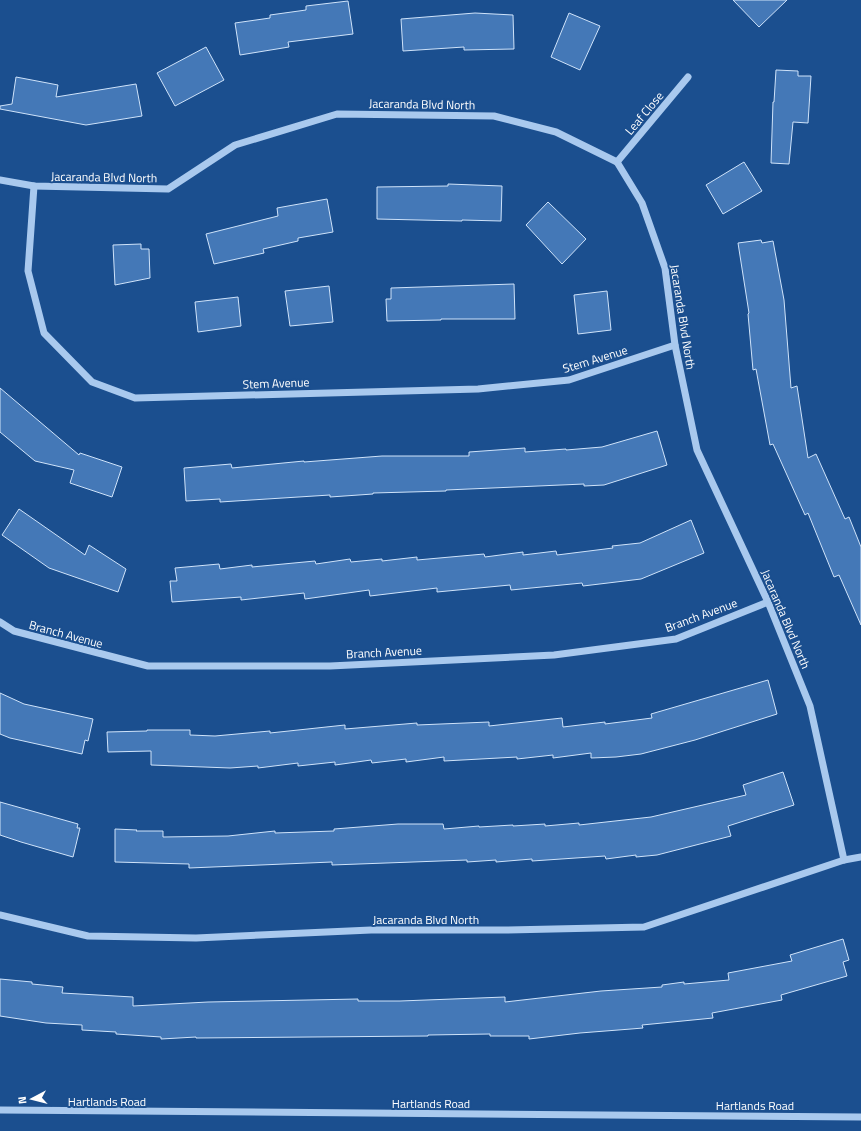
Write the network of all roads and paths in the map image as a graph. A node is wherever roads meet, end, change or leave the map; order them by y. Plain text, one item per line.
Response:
1 (688, 77) dead end
2 (617, 162) junction
3 (0, 180) edge
4 (34, 186) junction
5 (675, 345) junction
6 (768, 602) junction
7 (0, 622) edge
8 (861, 856) edge
9 (844, 860) junction
10 (0, 915) edge
11 (0, 1110) edge
12 (861, 1117) edge

1 - 2 street, Leaf Close
2 - 4 street, Jacaranda Blvd North
2 - 5 street, Jacaranda Blvd North
3 - 4 street, Jacaranda Blvd North
4 - 5 street, Stem Avenue
5 - 6 street, Jacaranda Blvd North
6 - 7 street, Branch Avenue
6 - 9 street, Jacaranda Blvd North
8 - 9 street, Jacaranda Blvd North
9 - 10 street, Jacaranda Blvd North
11 - 12 street, Hartlands Road

